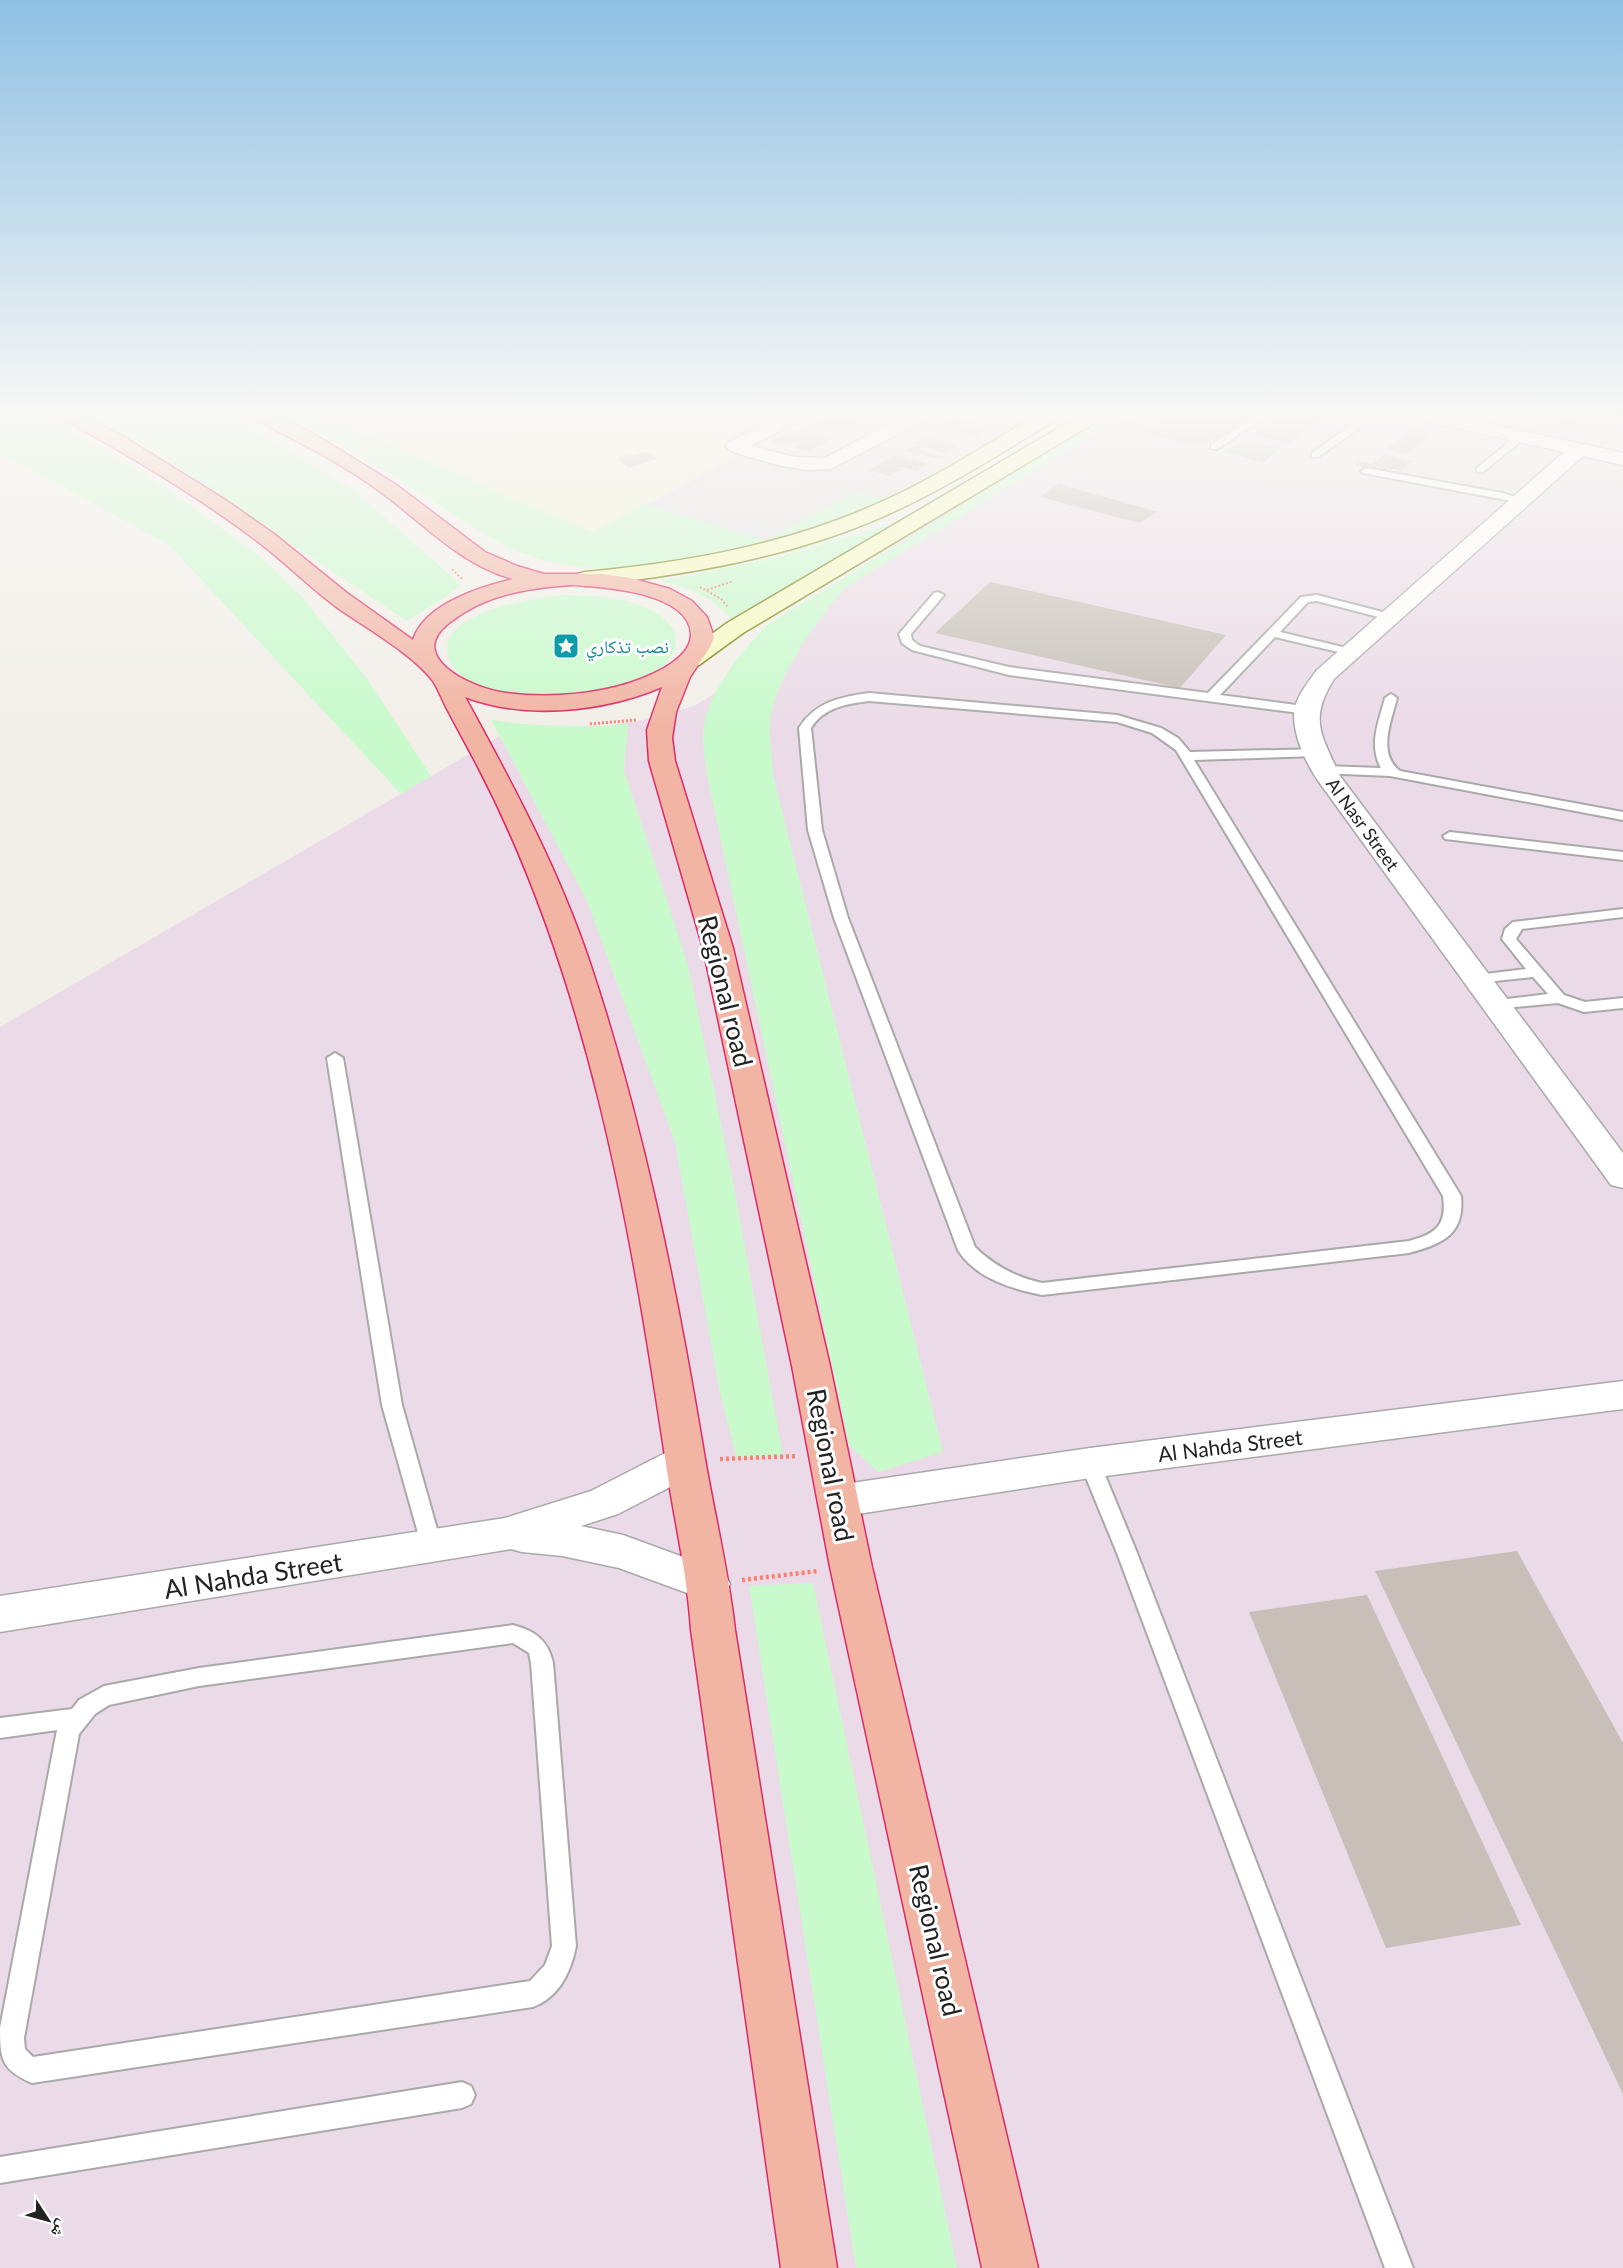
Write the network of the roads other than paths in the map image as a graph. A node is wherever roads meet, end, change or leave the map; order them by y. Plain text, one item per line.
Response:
1 (240, 519) edge
2 (428, 519) edge
3 (857, 519) edge
4 (919, 519) edge
5 (1501, 519) edge
6 (585, 579) junction
7 (547, 581) junction
8 (938, 595) dead end
9 (1390, 617) junction
10 (1271, 633) junction
11 (1351, 652) junction
12 (688, 663) junction
13 (435, 670) junction
14 (1211, 697) junction
15 (1392, 698) dead end
16 (1307, 710) junction
17 (1186, 756) junction
18 (1321, 761) junction
19 (1390, 772) junction
20 (1623, 816) edge
21 (1450, 836) dead end
22 (1623, 856) edge
23 (1623, 912) edge
24 (1538, 972) junction
25 (1477, 979) junction
26 (1559, 998) junction
27 (1623, 1003) edge
28 (1495, 1004) junction
29 (335, 1058) dead end
30 (1623, 1176) edge
31 (1623, 1395) edge
32 (686, 1461) junction
33 (1090, 1463) junction
34 (838, 1501) junction
35 (505, 1534) junction
36 (432, 1547) junction
37 (709, 1584) junction
38 (0, 1614) edge
39 (76, 1718) junction
40 (0, 1728) edge
41 (5, 2039) edge
42 (462, 2095) dead end
43 (0, 2170) edge
44 (809, 2268) edge
45 (1010, 2268) edge
46 (1399, 2268) edge

1 - 13 highway
2 - 7 highway
3 - 6 main road
4 - 12 main road
5 - 9 street
6 - 7 highway
6 - 12 highway, Regional road
7 - 13 highway
8 - 14 lane
9 - 10 lane
9 - 11 street
10 - 11 lane
10 - 14 lane
11 - 16 street
12 - 13 highway
12 - 34 highway, Regional road
13 - 32 highway
14 - 16 lane
15 - 19 lane
16 - 18 street, Al Nasr Street
17 - 17 lane
17 - 18 lane
18 - 19 lane
18 - 25 street, Al Nasr Street
19 - 20 lane
21 - 22 lane
23 - 24 lane
24 - 25 lane
24 - 26 lane
25 - 28 street, Al Nasr Street
26 - 27 lane
26 - 28 lane
28 - 30 street, Al Nasr Street
29 - 36 lane
31 - 33 street, Al Nahda Street
32 - 35 street, Al Nahda Street
32 - 37 highway
33 - 34 street, Al Nahda Street
33 - 46 lane
34 - 45 highway, Regional road
35 - 36 street, Al Nahda Street
35 - 37 street, Al Nahda Street
36 - 38 street, Al Nahda Street
37 - 44 highway
39 - 40 lane
39 - 41 lane
39 - 41 lane
42 - 43 lane

